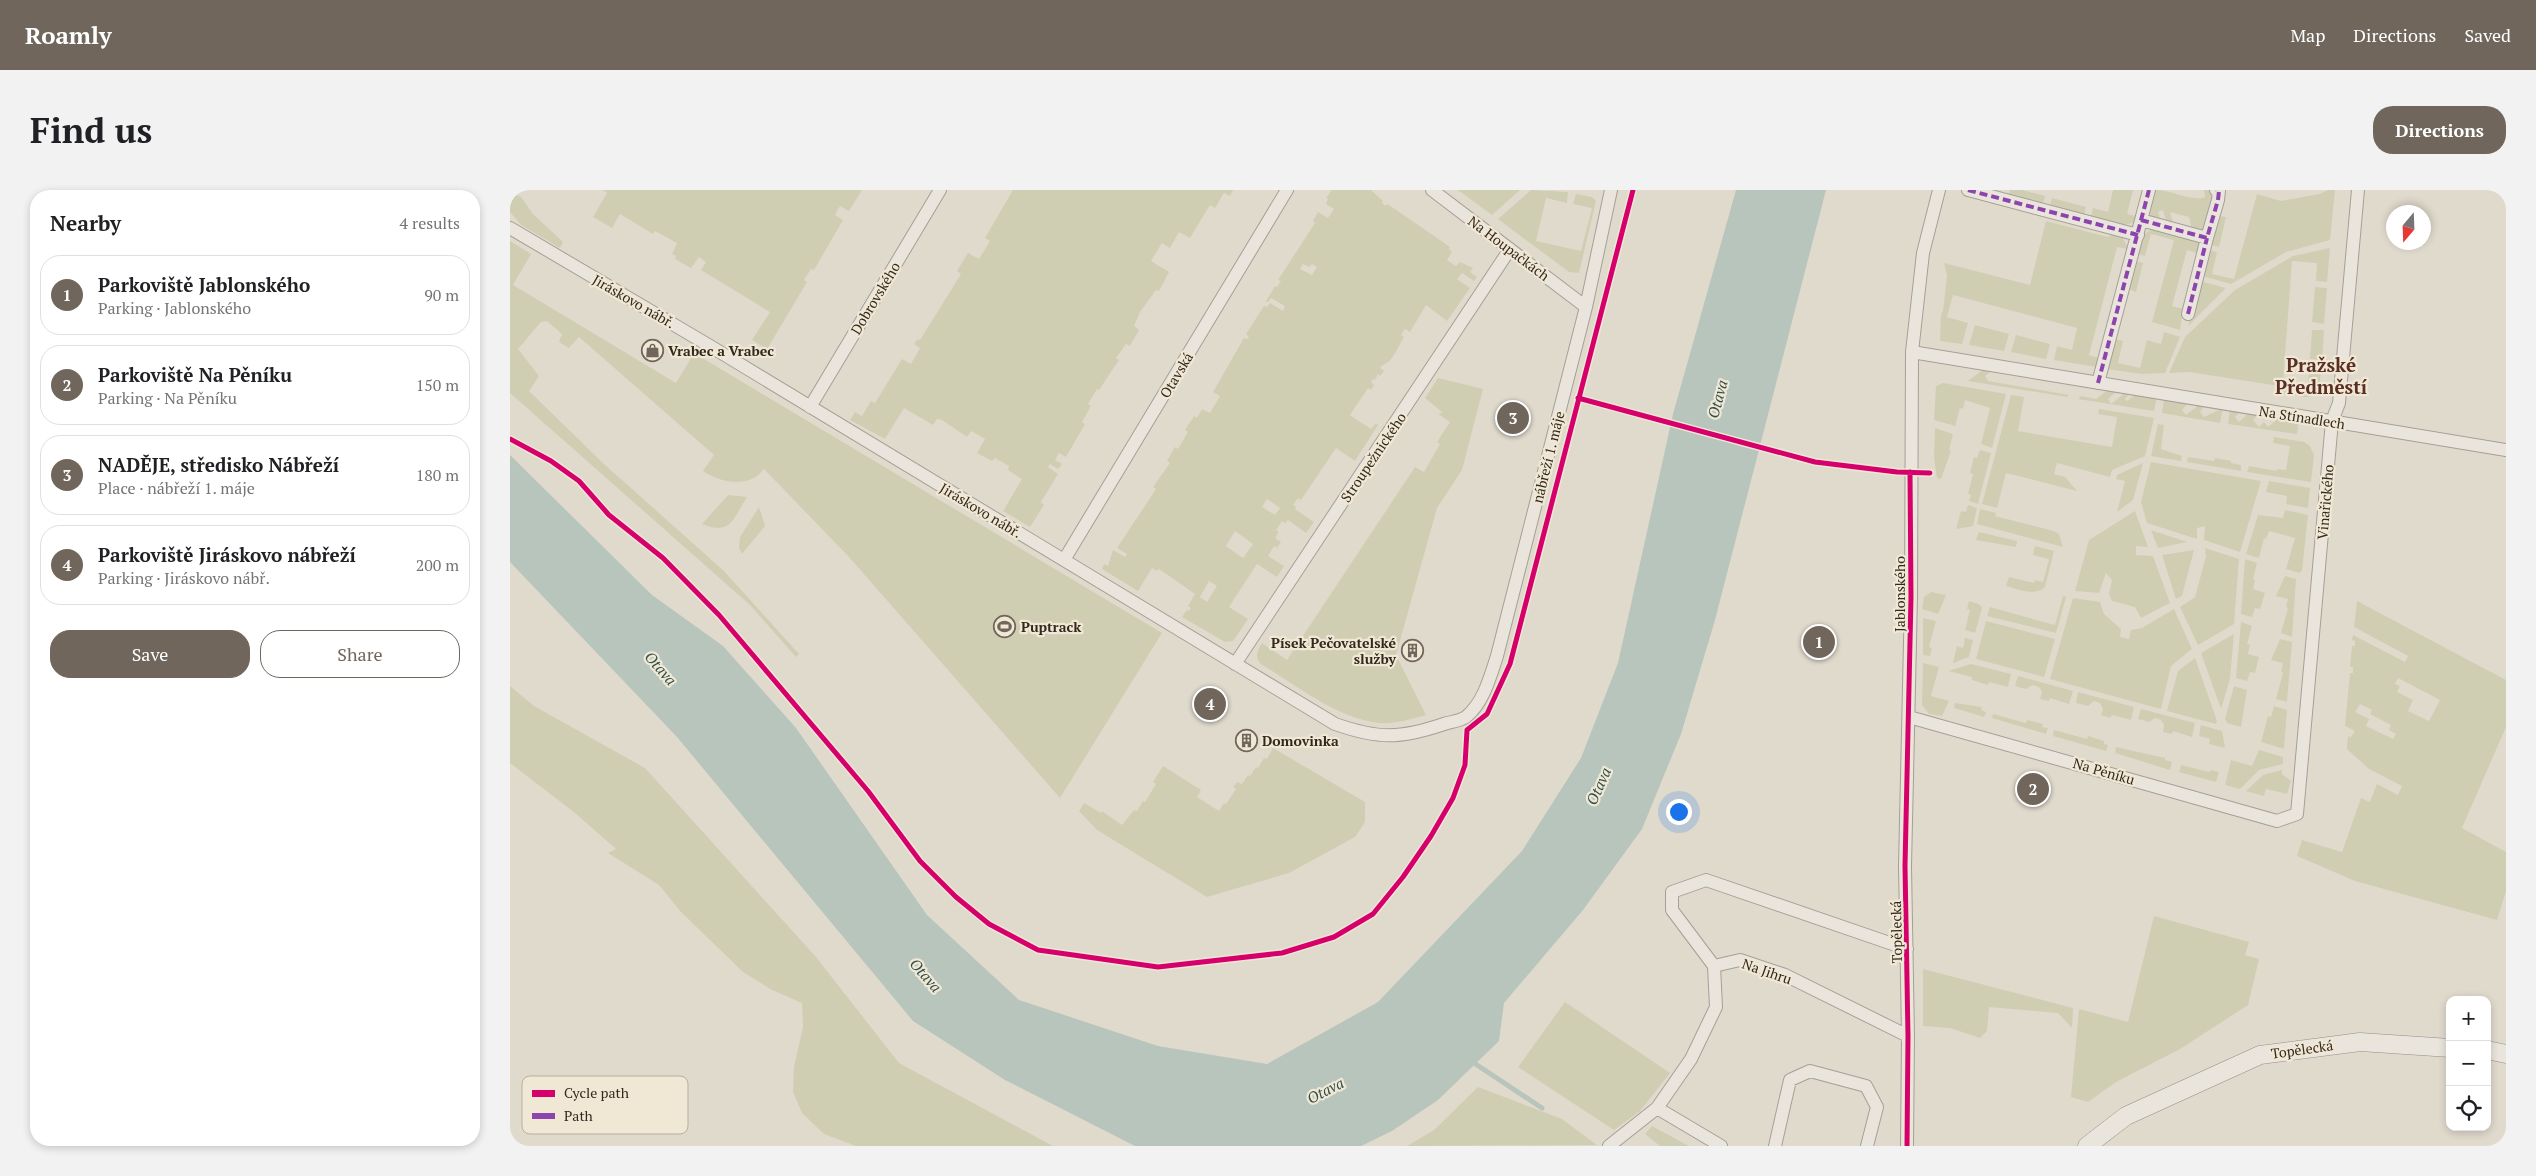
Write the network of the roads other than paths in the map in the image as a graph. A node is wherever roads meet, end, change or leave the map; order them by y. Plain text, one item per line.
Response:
1 (940, 190) edge
2 (1287, 190) edge
3 (1432, 190) edge
4 (1612, 190) edge
5 (1938, 190) edge
6 (1968, 190) edge
7 (2149, 190) edge
8 (2216, 190) edge
9 (2358, 190) edge
10 (2141, 220) junction
11 (510, 228) edge
12 (2138, 234) junction
13 (2207, 238) junction
14 (1510, 249) junction
15 (1586, 307) junction
16 (2188, 314) dead end
17 (1912, 352) junction
18 (2098, 383) junction
19 (810, 406) junction
20 (2332, 421) junction
21 (2506, 450) edge
22 (1064, 560) junction
23 (1235, 664) junction
24 (1465, 717) joint
25 (1909, 717) junction
26 (2297, 814) joint
27 (1907, 949) junction
28 (1714, 966) junction
29 (1908, 1036) junction
30 (2446, 1048) edge
31 (2491, 1051) edge
32 (2506, 1054) edge
33 (1656, 1108) junction
34 (1609, 1146) edge
35 (1721, 1146) edge
36 (1775, 1146) edge
37 (1867, 1146) edge
38 (1907, 1146) edge
39 (2087, 1146) edge

1 - 19 street, Dobrovského
2 - 22 street, Otavská
3 - 14 street, Na Houpačkách
4 - 15 street, nábřeží 1. máje
5 - 17 street, Jablonského
6 - 12 street
7 - 10 street
8 - 13 street
9 - 20 street, Vinařického
10 - 12 street
10 - 13 street
11 - 19 street, Jiráskovo nábř.
12 - 18 street
13 - 16 street
14 - 15 street, Na Houpačkách
14 - 23 street, Stroupežnického
15 - 24 street, nábřeží 1. máje
17 - 18 street, Na Stínadlech
17 - 25 street, Jablonského
18 - 20 street, Na Stínadlech
19 - 22 street, Jiráskovo nábř.
20 - 21 street, Na Stínadlech
20 - 26 street, Vinařického
22 - 23 street, Jiráskovo nábř.
23 - 24 street, Jiráskovo nábř.
25 - 26 street, Na Pěníku
25 - 27 street, Topělecká
27 - 28 street, Topělecká
27 - 29 street, Topělecká
28 - 29 street, Na Jihru
28 - 33 street
29 - 38 street, Topělecká
30 - 39 street, Topělecká
31 - 32 street
33 - 34 street
33 - 35 street
36 - 37 street

